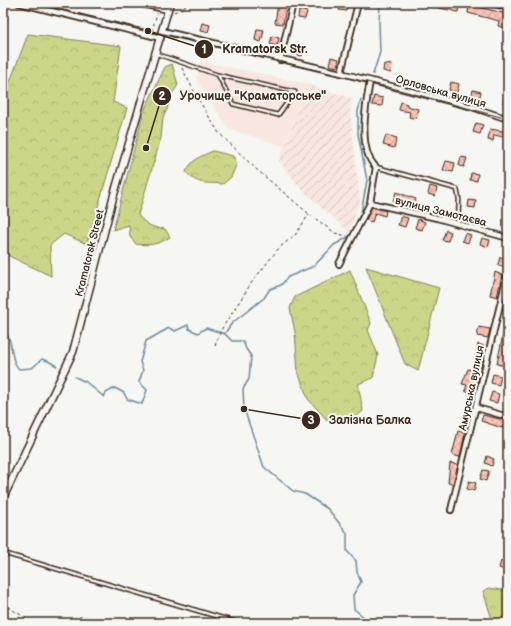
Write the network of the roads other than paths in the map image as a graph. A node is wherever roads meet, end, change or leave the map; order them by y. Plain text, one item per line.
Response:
1 (19, 3) edge
2 (138, 3) edge
3 (170, 3) edge
4 (293, 3) edge
5 (358, 3) edge
6 (492, 3) edge
7 (508, 7) edge
8 (168, 12) junction
9 (162, 32) junction
10 (160, 38) junction
11 (156, 54) junction
12 (280, 60) junction
13 (341, 73) junction
14 (218, 75) junction
15 (370, 81) junction
16 (508, 119) edge
17 (376, 167) junction
18 (370, 203) junction
19 (458, 225) junction
20 (508, 238) edge
21 (340, 264) dead end
22 (508, 270) edge
23 (477, 408) junction
24 (508, 417) edge
25 (3, 498) edge
26 (451, 510) dead end
27 (3, 553) edge
28 (239, 623) edge

1 - 10 street
2 - 8 street
3 - 8 street, Kramatorsk Street
4 - 12 street
5 - 13 street
6 - 7 street
8 - 9 street, Kramatorsk Street
9 - 10 street, Kramatorsk Street
9 - 12 street, Орловська вулиця
10 - 11 street, Kramatorsk Street
11 - 14 lane
11 - 25 street, Kramatorsk Street
12 - 13 street, Орловська вулиця
13 - 15 street, Орловська вулиця
14 - 14 lane
15 - 16 street, Орловська вулиця
15 - 17 street
17 - 18 street
17 - 19 lane
18 - 19 street, вулиця Замотаєва
18 - 21 street
19 - 20 street, вулиця Замотаєва
22 - 23 street, Амурська вулиця
23 - 24 street
23 - 26 street, Амурська вулиця
27 - 28 lane

